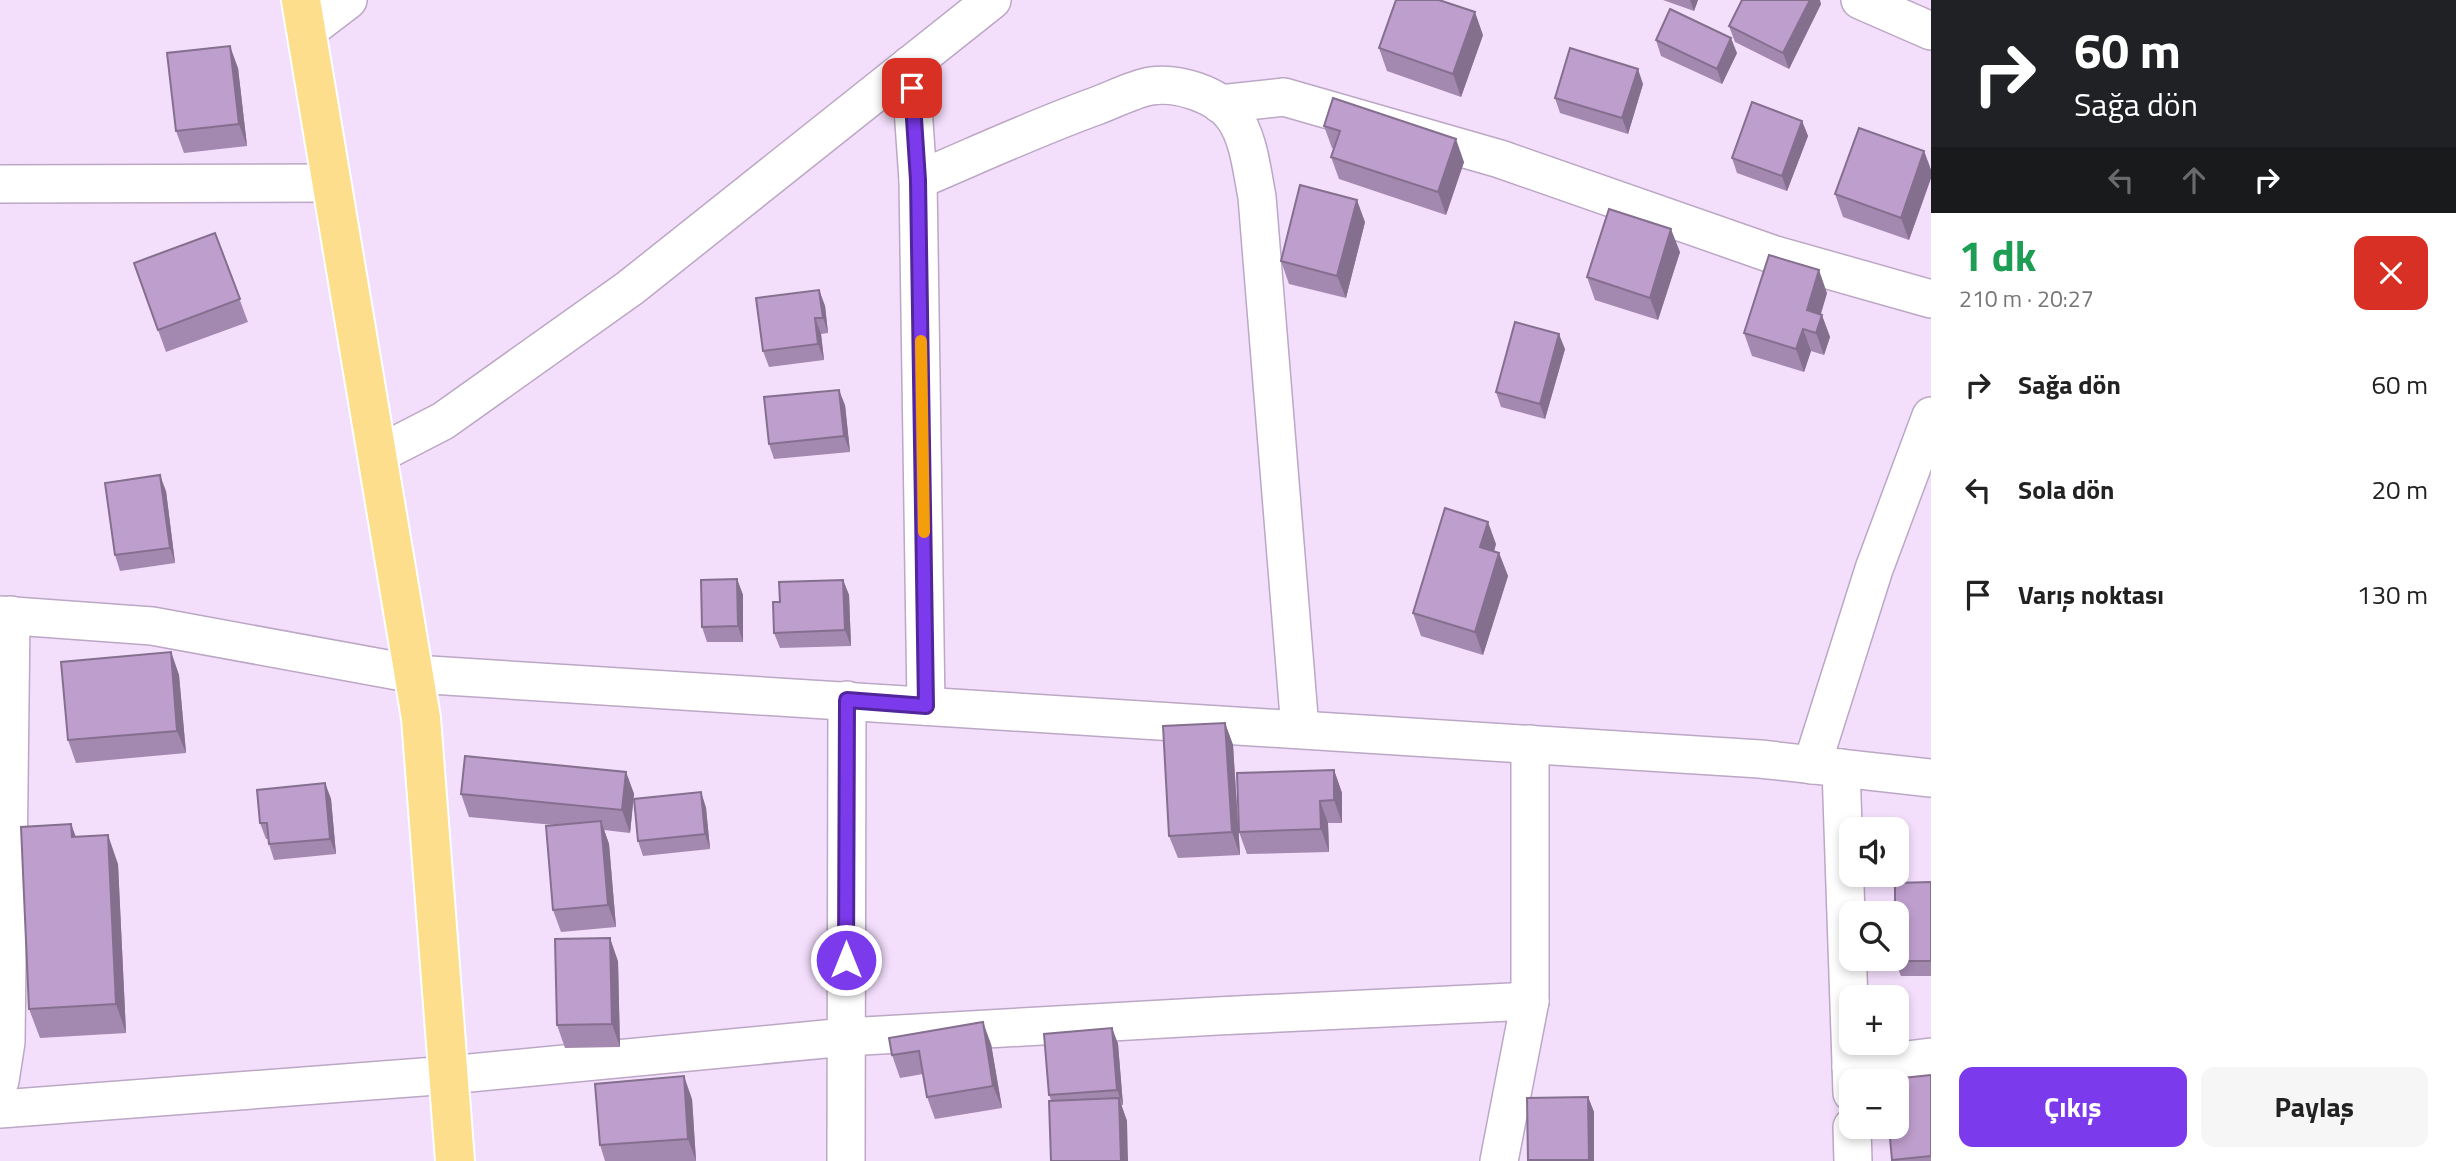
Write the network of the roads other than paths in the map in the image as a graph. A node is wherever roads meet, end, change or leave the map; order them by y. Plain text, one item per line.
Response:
1 (348, 0) edge
2 (992, 0) edge
3 (1860, 0) edge
4 (303, 16) edge
5 (1931, 31) edge
6 (910, 65) junction
7 (1220, 104) junction
8 (918, 180) junction
9 (331, 183) junction
10 (0, 184) edge
11 (1931, 299) edge
12 (1931, 416) edge
13 (377, 455) junction
14 (5, 615) edge
15 (414, 674) junction
16 (847, 700) junction
17 (926, 706) junction
18 (1300, 729) junction
19 (1530, 744) junction
20 (1827, 767) junction
21 (1931, 778) edge
22 (1530, 1001) junction
23 (846, 1037) junction
24 (1931, 1058) edge
25 (1850, 1069) edge
26 (1891, 1069) edge
27 (449, 1075) junction
28 (0, 1081) edge
29 (0, 1109) edge
30 (1853, 1139) edge
31 (456, 1161) edge
32 (846, 1161) edge
33 (1499, 1161) edge
34 (1853, 1161) edge

1 - 4 street
2 - 6 street
3 - 5 street
4 - 9 main road
6 - 8 street
6 - 13 street
7 - 8 street
7 - 11 street
7 - 18 street
8 - 17 street
9 - 10 street
9 - 13 main road
12 - 20 street
13 - 15 main road
14 - 15 street
14 - 28 street
15 - 16 street
15 - 27 main road
16 - 17 street
16 - 23 street
17 - 18 street
18 - 19 street
19 - 20 street
19 - 22 street
20 - 21 street
20 - 25 street
22 - 23 street
22 - 33 street
23 - 27 street
23 - 32 street
24 - 26 street
27 - 29 street
27 - 31 main road
30 - 34 street

